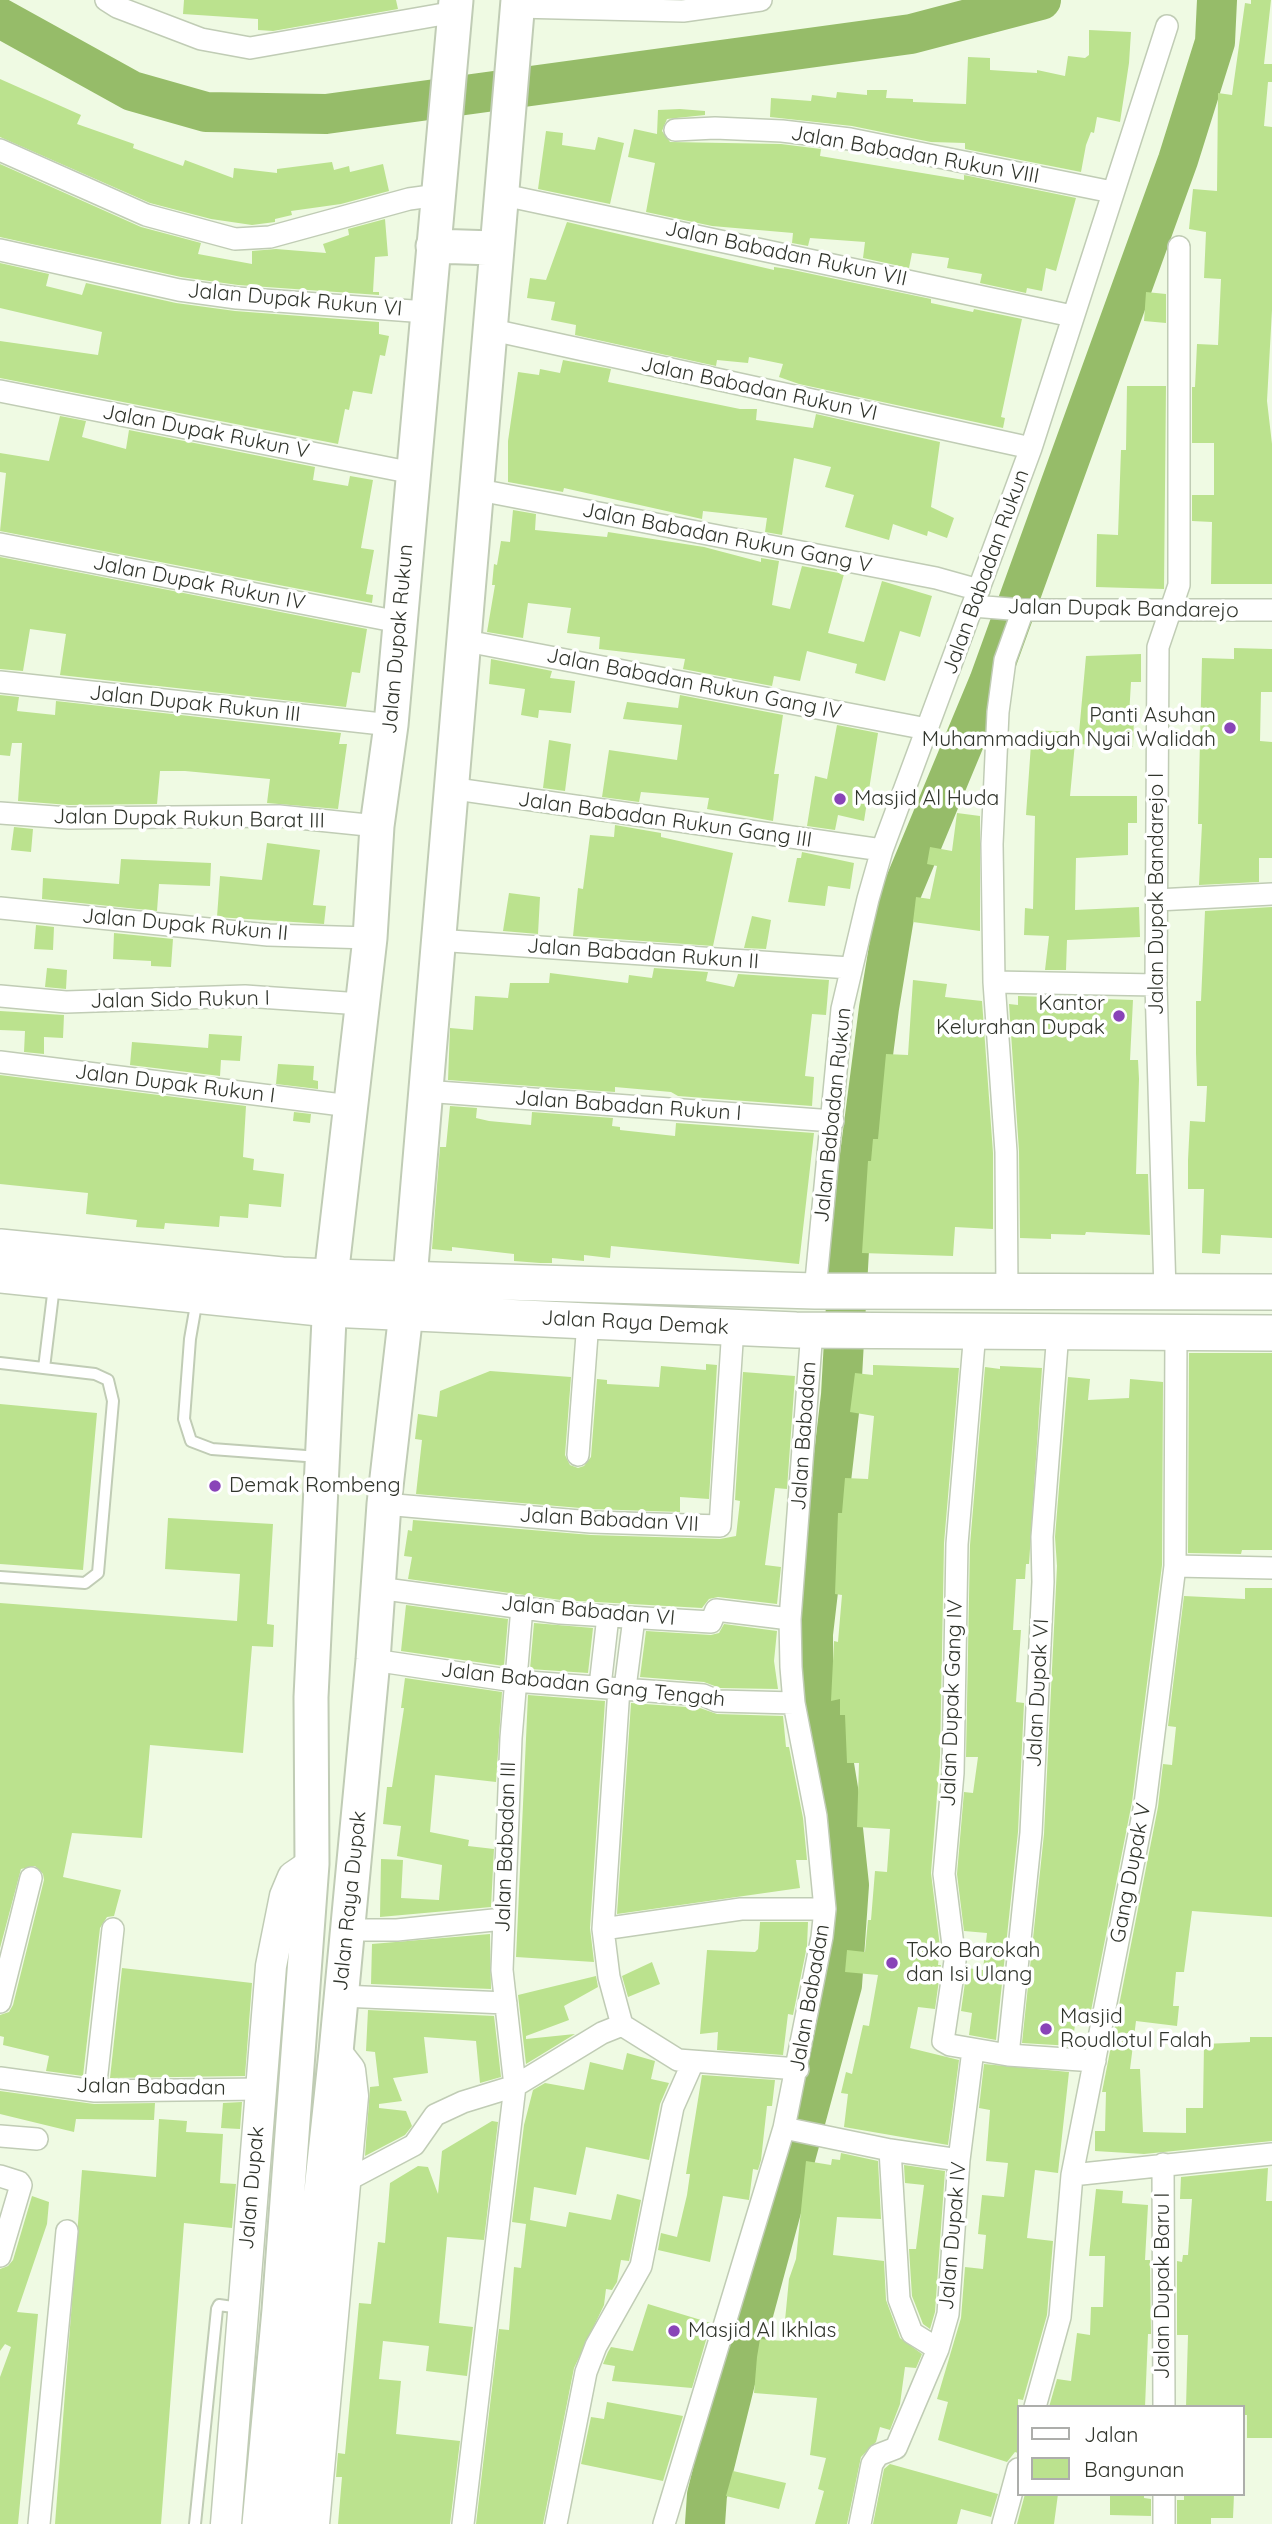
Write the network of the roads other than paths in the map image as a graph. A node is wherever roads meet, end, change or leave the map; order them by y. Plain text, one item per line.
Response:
1 (106, 0) edge
2 (761, 0) edge
3 (516, 10) edge
4 (455, 13) edge
5 (1167, 26) dead end
6 (675, 130) dead end
7 (0, 150) edge
8 (1112, 192) junction
9 (499, 194) junction
10 (438, 195) junction
11 (433, 246) junction
12 (1179, 247) dead end
13 (494, 248) junction
14 (0, 250) edge
15 (426, 312) junction
16 (1072, 316) junction
17 (488, 328) junction
18 (0, 391) edge
19 (1031, 448) junction
20 (413, 472) junction
21 (474, 489) junction
22 (0, 544) edge
23 (979, 601) junction
24 (1020, 609) junction
25 (1272, 610) edge
26 (1170, 611) junction
27 (399, 622) junction
28 (461, 640) junction
29 (0, 682) edge
30 (391, 725) junction
31 (927, 729) junction
32 (449, 788) junction
33 (0, 813) edge
34 (377, 826) junction
35 (881, 850) junction
36 (1272, 894) edge
37 (1157, 900) junction
38 (0, 908) edge
39 (370, 938) junction
40 (436, 940) junction
41 (850, 968) junction
42 (994, 982) junction
43 (1156, 985) junction
44 (0, 996) edge
45 (361, 1004) junction
46 (0, 1062) edge
47 (424, 1091) junction
48 (350, 1106) junction
49 (832, 1121) junction
50 (0, 1247) edge
51 (0, 1275) edge
52 (410, 1278) junction
53 (55, 1280) junction
54 (835, 1291) junction
55 (1165, 1292) junction
56 (1272, 1292) edge
57 (330, 1293) junction
58 (1007, 1293) junction
59 (197, 1296) junction
60 (406, 1312) junction
61 (588, 1321) junction
62 (733, 1327) junction
63 (833, 1331) junction
64 (975, 1331) junction
65 (1058, 1332) junction
66 (1176, 1332) junction
67 (1272, 1333) edge
68 (0, 1363) edge
69 (44, 1368) junction
70 (578, 1455) dead end
71 (321, 1457) junction
72 (384, 1504) junction
73 (1175, 1566) junction
74 (1272, 1568) edge
75 (0, 1577) edge
76 (378, 1588) junction
77 (522, 1607) junction
78 (608, 1616) junction
79 (634, 1618) junction
80 (790, 1619) junction
81 (373, 1660) junction
82 (514, 1681) junction
83 (615, 1688) junction
84 (794, 1703) junction
85 (312, 1864) junction
86 (31, 1878) dead end
87 (825, 1909) junction
88 (503, 1919) junction
89 (113, 1929) dead end
90 (603, 1929) junction
91 (347, 1930) junction
92 (341, 1996) junction
93 (0, 2003) edge
94 (506, 2003) junction
95 (622, 2025) junction
96 (973, 2050) junction
97 (336, 2052) junction
98 (1008, 2055) junction
99 (1095, 2061) junction
100 (693, 2062) junction
101 (798, 2069) junction
102 (0, 2078) edge
103 (515, 2086) junction
104 (261, 2089) junction
105 (95, 2091) junction
106 (786, 2128) junction
107 (0, 2136) edge
108 (37, 2139) dead end
109 (890, 2150) junction
110 (1272, 2154) edge
111 (959, 2160) junction
112 (1163, 2164) junction
113 (1072, 2175) junction
114 (0, 2176) edge
115 (344, 2182) junction
116 (67, 2231) dead end
117 (0, 2256) edge
118 (243, 2309) junction
119 (938, 2349) junction
120 (1036, 2405) edge
121 (1164, 2405) edge
122 (1016, 2476) edge
123 (1164, 2496) edge
124 (39, 2524) edge
125 (195, 2524) edge
126 (226, 2524) edge
127 (259, 2524) edge
128 (285, 2524) edge
129 (314, 2524) edge
130 (463, 2524) edge
131 (556, 2524) edge
132 (664, 2524) edge
133 (860, 2524) edge
134 (1003, 2524) edge
135 (1164, 2524) edge

1 - 4 street
2 - 3 street
3 - 9 main road
4 - 10 main road, Jalan Dupak Rukun
5 - 8 street, Jalan Babadan Rukun
6 - 8 street, Jalan Babadan Rukun VIII
7 - 10 street
8 - 16 street, Jalan Babadan Rukun
9 - 13 main road
9 - 16 street, Jalan Babadan Rukun VII
10 - 11 main road, Jalan Dupak Rukun
11 - 13 main road
11 - 15 main road, Jalan Dupak Rukun
12 - 26 street, Jalan Dupak Bandarejo I
13 - 17 main road
14 - 15 street, Jalan Dupak Rukun VI
15 - 20 main road, Jalan Dupak Rukun
16 - 19 street, Jalan Babadan Rukun
17 - 19 street, Jalan Babadan Rukun VI
17 - 21 main road
18 - 20 street, Jalan Dupak Rukun V
19 - 23 street, Jalan Babadan Rukun
20 - 27 main road, Jalan Dupak Rukun
21 - 23 street, Jalan Babadan Rukun Gang V
21 - 28 main road
22 - 27 street, Jalan Dupak Rukun IV
23 - 24 street, Jalan Dupak Bandarejo
23 - 31 street, Jalan Babadan Rukun
24 - 26 street, Jalan Dupak Bandarejo
24 - 42 street
25 - 26 street, Jalan Dupak Bandarejo
26 - 37 street, Jalan Dupak Bandarejo I
27 - 30 main road, Jalan Dupak Rukun
28 - 31 street, Jalan Babadan Rukun Gang IV
28 - 32 main road
29 - 30 street, Jalan Dupak Rukun III
30 - 34 main road, Jalan Dupak Rukun
31 - 35 street, Jalan Babadan Rukun
32 - 35 street, Jalan Babadan Rukun Gang III
32 - 40 main road
33 - 34 street, Jalan Dupak Rukun Barat III
34 - 39 main road, Jalan Dupak Rukun
35 - 41 street, Jalan Babadan Rukun
36 - 37 street
37 - 43 street, Jalan Dupak Bandarejo I
38 - 39 street, Jalan Dupak Rukun II
39 - 45 main road, Jalan Dupak Rukun
40 - 41 street, Jalan Babadan Rukun II
40 - 47 main road
41 - 49 street, Jalan Babadan Rukun
42 - 43 street
42 - 58 street
43 - 55 street, Jalan Dupak Bandarejo I
44 - 45 street, Jalan Sido Rukun I
45 - 48 main road, Jalan Dupak Rukun
46 - 48 street, Jalan Dupak Rukun I
47 - 49 street, Jalan Babadan Rukun I
47 - 52 main road
48 - 57 main road, Jalan Dupak Rukun
49 - 54 street, Jalan Babadan Rukun
50 - 57 highway, Jalan Raya Demak
51 - 53 highway, Jalan Raya Demak
52 - 54 highway, Jalan Raya Demak
52 - 57 highway, Jalan Raya Demak
52 - 60 main road, Jalan Raya Dupak
53 - 59 highway, Jalan Raya Demak
53 - 69 lane
54 - 58 highway, Jalan Raya Demak
55 - 56 highway, Jalan Raya Demak
55 - 58 highway, Jalan Raya Demak
57 - 59 highway, Jalan Raya Demak
57 - 60 highway, Jalan Raya Demak
57 - 71 main road, Jalan Raya Dupak
59 - 71 lane
60 - 61 highway, Jalan Raya Demak
60 - 72 main road, Jalan Raya Dupak
61 - 62 highway, Jalan Raya Demak
61 - 70 street
62 - 63 highway, Jalan Raya Demak
62 - 72 street, Jalan Babadan VII
63 - 64 highway, Jalan Raya Demak
63 - 80 street, Jalan Babadan
64 - 65 highway, Jalan Raya Demak
64 - 96 street, Jalan Dupak Gang IV
65 - 66 highway, Jalan Raya Demak
65 - 98 street, Jalan Dupak VI
66 - 67 highway, Jalan Raya Demak
66 - 73 street, Gang Dupak V
68 - 69 lane
69 - 75 lane
71 - 85 main road, Jalan Raya Dupak
72 - 76 main road, Jalan Raya Dupak
73 - 74 street
73 - 99 street, Gang Dupak V
76 - 77 street, Jalan Babadan VI
76 - 81 main road, Jalan Raya Dupak
77 - 78 street, Jalan Babadan VI
77 - 82 street, Jalan Babadan III
78 - 79 street, Jalan Babadan VI
78 - 83 street
79 - 80 street, Jalan Babadan VI
79 - 83 street
80 - 84 street, Jalan Babadan
81 - 82 street, Jalan Babadan Gang Tengah
81 - 91 main road, Jalan Raya Dupak
82 - 83 street, Jalan Babadan Gang Tengah
82 - 88 street, Jalan Babadan III
83 - 84 street, Jalan Babadan Gang Tengah
83 - 90 street
84 - 87 street, Jalan Babadan
85 - 104 main road, Jalan Dupak
85 - 127 main road, Jalan Raya Dupak
86 - 93 street
87 - 90 street
87 - 101 street, Jalan Babadan
88 - 91 street
88 - 94 street, Jalan Babadan III
89 - 105 street
90 - 95 street
91 - 92 main road, Jalan Raya Dupak
92 - 94 street
92 - 97 main road, Jalan Raya Dupak
94 - 103 street, Jalan Babadan III
95 - 100 street
95 - 103 street
96 - 98 street
96 - 111 street, Jalan Dupak IV
97 - 115 main road
97 - 128 main road, Jalan Raya Dupak
98 - 99 street
99 - 113 street, Gang Dupak V
100 - 101 street
100 - 131 street
101 - 106 street, Jalan Babadan
102 - 105 street, Jalan Babadan
103 - 115 street
103 - 130 street, Jalan Babadan III
104 - 105 street, Jalan Babadan
104 - 118 main road, Jalan Dupak
106 - 109 street
106 - 132 street, Jalan Babadan
107 - 108 street
109 - 111 street
109 - 119 street
110 - 112 street, Jalan Dupak Baru I
111 - 119 street, Jalan Dupak IV
112 - 113 street, Jalan Dupak Baru I
112 - 121 street, Jalan Dupak Baru I
113 - 120 street, Gang Dupak V
114 - 117 street
115 - 129 main road
116 - 124 street
118 - 125 lane
118 - 126 main road, Jalan Dupak
119 - 133 street, Jalan Dupak IV
122 - 134 street
123 - 135 street

